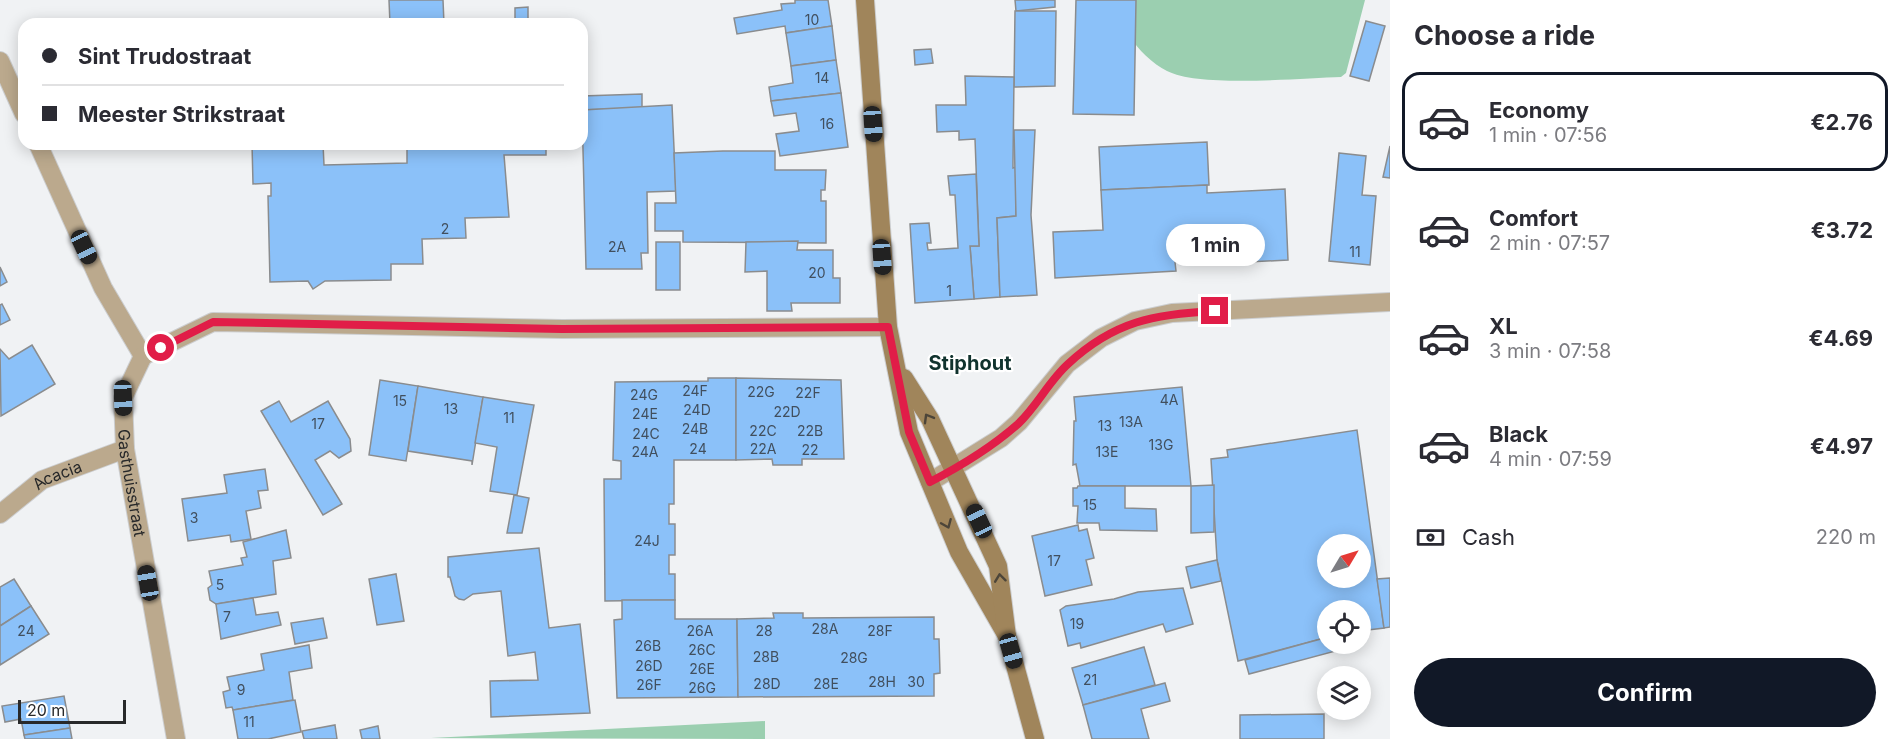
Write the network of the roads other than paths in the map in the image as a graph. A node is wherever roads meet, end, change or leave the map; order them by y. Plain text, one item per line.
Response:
1 (865, 0) edge
2 (0, 61) edge
3 (18, 101) edge
4 (41, 150) edge
5 (1390, 302) edge
6 (888, 327) junction
7 (143, 356) junction
8 (898, 369) junction
9 (125, 449) junction
10 (954, 469) junction
11 (930, 482) junction
12 (0, 514) edge
13 (1007, 636) junction
14 (176, 739) edge
15 (1035, 739) edge

1 - 6 street
2 - 3 street
4 - 7 street
5 - 10 street
6 - 7 street
6 - 8 street
7 - 9 street, Gasthuisstraat
10 -> 8 street
8 - 11 street
9 - 12 street, Acacia
9 - 14 street, Gasthuisstraat
10 - 11 street
13 -> 10 street
11 -> 13 street
13 - 15 street

